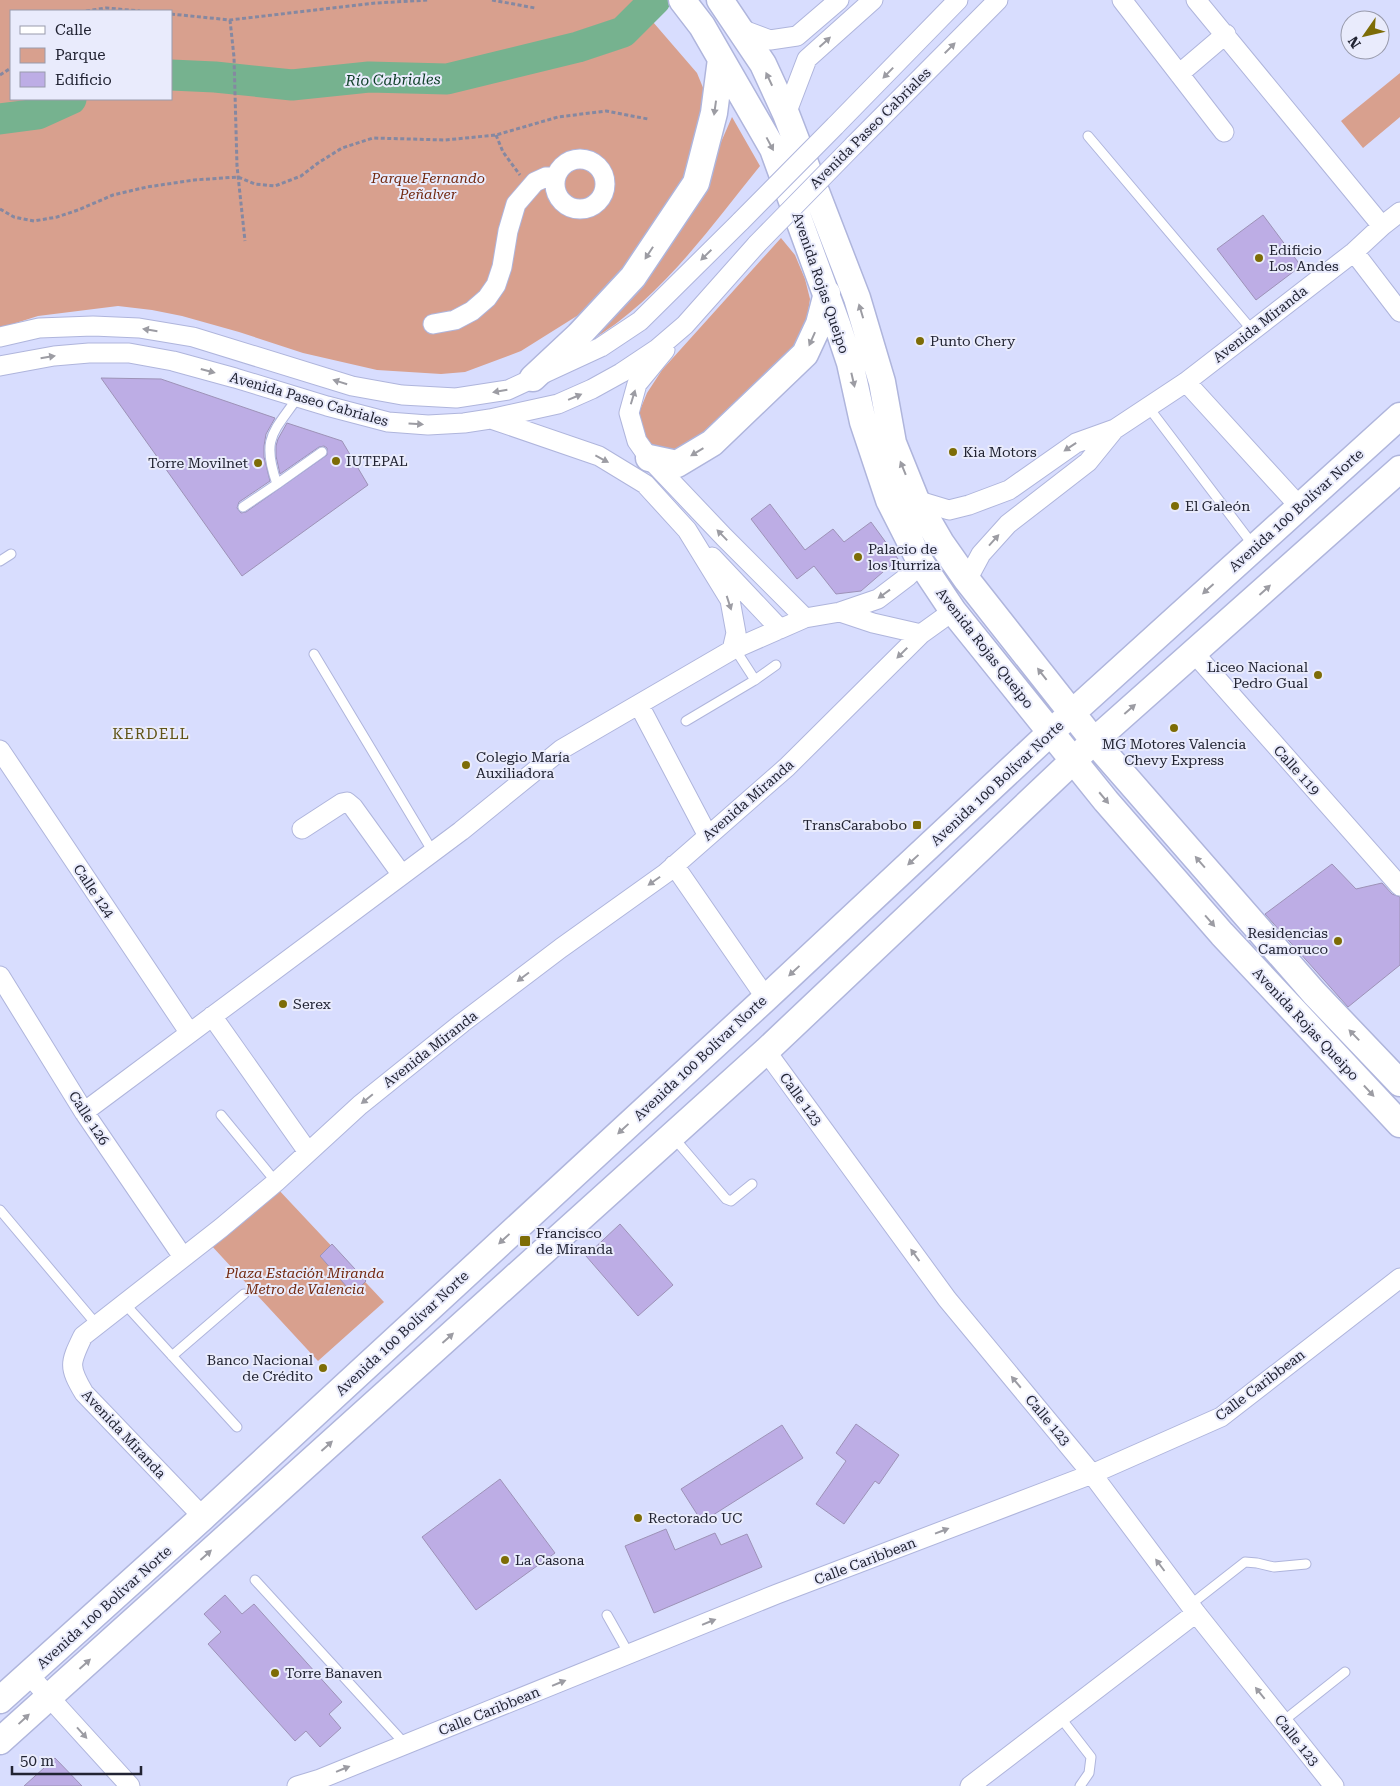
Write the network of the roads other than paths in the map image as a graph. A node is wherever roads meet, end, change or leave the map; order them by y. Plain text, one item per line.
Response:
1 (682, 0) edge
2 (839, 0) edge
3 (873, 0) edge
4 (958, 0) edge
5 (998, 0) edge
6 (1122, 0) edge
7 (1196, 0) edge
8 (722, 2) edge
9 (738, 28) junction
10 (1226, 34) junction
11 (721, 59) junction
12 (1179, 74) junction
13 (786, 114) junction
14 (1224, 132) dead end
15 (1088, 136) dead end
16 (556, 176) dead end
17 (1400, 212) edge
18 (1382, 226) junction
19 (1354, 252) junction
20 (827, 293) junction
21 (1400, 312) edge
22 (433, 324) dead end
23 (685, 325) junction
24 (1252, 330) junction
25 (0, 337) edge
26 (0, 366) edge
27 (533, 378) junction
28 (1186, 382) junction
29 (298, 397) junction
30 (1149, 408) junction
31 (1400, 416) edge
32 (490, 419) junction
33 (1115, 430) junction
34 (322, 452) dead end
35 (649, 458) junction
36 (1400, 469) edge
37 (277, 484) junction
38 (916, 500) junction
39 (243, 507) dead end
40 (1300, 507) junction
41 (687, 530) junction
42 (1254, 547) junction
43 (11, 554) dead end
44 (0, 562) edge
45 (921, 563) junction
46 (967, 580) junction
47 (953, 611) junction
48 (840, 612) junction
49 (806, 618) junction
50 (780, 629) junction
51 (921, 634) junction
52 (734, 650) junction
53 (314, 654) dead end
54 (1194, 654) junction
55 (776, 665) dead end
56 (755, 680) junction
57 (638, 705) junction
58 (1072, 712) junction
59 (686, 721) dead end
60 (1051, 732) junction
61 (1094, 741) junction
62 (0, 750) edge
63 (1073, 761) junction
64 (302, 829) dead end
65 (708, 836) junction
66 (433, 852) junction
67 (674, 865) junction
68 (402, 875) junction
69 (1400, 886) edge
70 (0, 976) edge
71 (766, 998) junction
72 (212, 1016) junction
73 (189, 1032) junction
74 (766, 1051) junction
75 (1400, 1083) edge
76 (84, 1112) junction
77 (220, 1115) dead end
78 (1400, 1124) edge
79 (672, 1136) junction
80 (308, 1152) junction
81 (276, 1182) junction
82 (752, 1184) dead end
83 (0, 1210) edge
84 (183, 1257) junction
85 (1400, 1278) edge
86 (244, 1294) dead end
87 (124, 1302) junction
88 (96, 1325) junction
89 (172, 1356) junction
90 (237, 1428) dead end
91 (1092, 1474) junction
92 (203, 1517) junction
93 (1306, 1564) dead end
94 (255, 1580) dead end
95 (1193, 1609) junction
96 (607, 1615) dead end
97 (630, 1654) junction
98 (1345, 1672) dead end
99 (29, 1675) junction
100 (49, 1696) junction
101 (0, 1700) edge
102 (1060, 1717) junction
103 (1282, 1722) junction
104 (0, 1741) edge
105 (405, 1744) junction
106 (322, 1782) edge
107 (130, 1786) edge
108 (297, 1786) edge
109 (970, 1786) edge
110 (1080, 1786) edge
111 (1334, 1786) edge

1 - 11 main road, Avenida Rojas Queipo
2 - 9 street
13 -> 3 street
4 -> 27 street, Avenida Paseo Cabriales, bridge
23 -> 5 street, Avenida Paseo Cabriales, bridge
6 - 12 street
7 - 10 street
8 - 9 main road, Avenida Rojas Queipo
13 -> 9 main road, Avenida Rojas Queipo
10 - 12 street
10 - 18 street
11 -> 20 main road, Avenida Rojas Queipo
11 -> 27 main road
12 - 14 street
38 -> 13 main road, Avenida Rojas Queipo
15 - 24 lane
16 - 22 street
17 - 18 street, Avenida Miranda
18 - 19 street, Avenida Miranda
19 - 21 street
19 - 24 street, Avenida Miranda
20 -> 35 main road
20 -> 45 main road, Avenida Rojas Queipo
32 -> 23 street, Avenida Paseo Cabriales
35 -> 23 street
24 - 28 street, Avenida Miranda
27 -> 25 street, Avenida Paseo Cabriales
26 -> 29 street, Avenida Paseo Cabriales
28 - 30 street, Avenida Miranda
28 - 40 street
29 -> 32 street, Avenida Paseo Cabriales
29 - 37 lane
30 - 33 street, Avenida Miranda
30 - 42 lane
31 - 40 main road, Avenida 100 Bolívar Norte
32 -> 41 street
33 -> 38 street, Avenida Miranda
46 -> 33 street, Avenida Miranda
34 - 37 lane
49 -> 35 street
54 -> 36 main road
37 - 39 lane
38 - 46 main road, Avenida Rojas Queipo
40 - 42 main road, Avenida 100 Bolívar Norte
41 - 50 street
41 -> 52 street
42 -> 58 main road, Avenida 100 Bolívar Norte
43 - 44 lane
45 - 47 main road, Avenida Rojas Queipo
45 -> 48 street
58 -> 46 main road, Avenida Rojas Queipo
47 - 51 street, Avenida Miranda
47 - 60 main road, Avenida Rojas Queipo
48 - 49 street
48 - 51 street
49 - 50 street
50 - 52 street
51 -> 65 street, Avenida Miranda
52 - 56 lane
52 - 57 street
53 - 66 lane
61 -> 54 main road
54 - 69 street, Calle 119
55 - 56 lane
56 - 59 lane
57 - 65 street
57 - 66 street
58 - 60 main road, Avenida 100 Bolívar Norte
58 - 61 main road, Avenida Rojas Queipo
60 - 63 main road, Avenida Rojas Queipo
60 -> 71 main road, Avenida 100 Bolívar Norte
61 - 63 main road
75 -> 61 main road, Avenida Rojas Queipo
62 - 73 street, Calle 124
63 - 74 main road
63 -> 78 main road, Avenida Rojas Queipo
64 - 68 street
65 - 67 street, Avenida Miranda
66 - 68 street
67 - 71 street
67 -> 80 street, Avenida Miranda
68 - 72 street
70 - 76 street, Calle 126
71 -> 92 main road, Avenida 100 Bolívar Norte
72 - 73 street
72 - 80 street
73 - 76 street
74 - 79 main road
91 -> 74 street, Calle 123
76 - 84 street, Calle 126
77 - 81 lane
79 - 82 lane
100 -> 79 main road
80 - 81 street, Avenida Miranda
81 - 84 street, Avenida Miranda
83 - 88 lane
84 - 87 street, Avenida Miranda
85 - 91 street, Calle Caribbean
86 - 89 lane
87 - 88 street, Avenida Miranda
87 - 89 lane
88 - 92 street, Avenida Miranda
89 - 90 lane
95 -> 91 street, Calle 123
97 -> 91 street, Calle Caribbean
92 - 99 main road, Avenida 100 Bolívar Norte
93 - 95 lane
94 - 105 lane
95 - 102 street
103 -> 95 street, Calle 123
96 - 97 lane
105 -> 97 street, Calle Caribbean
98 - 103 lane
99 - 100 street
99 - 101 main road, Avenida 100 Bolívar Norte
104 -> 100 main road
100 -> 107 street
102 - 109 street
102 - 110 lane
103 - 111 street, Calle 123
106 -> 105 street, Calle Caribbean
106 - 108 street, Calle Caribbean

